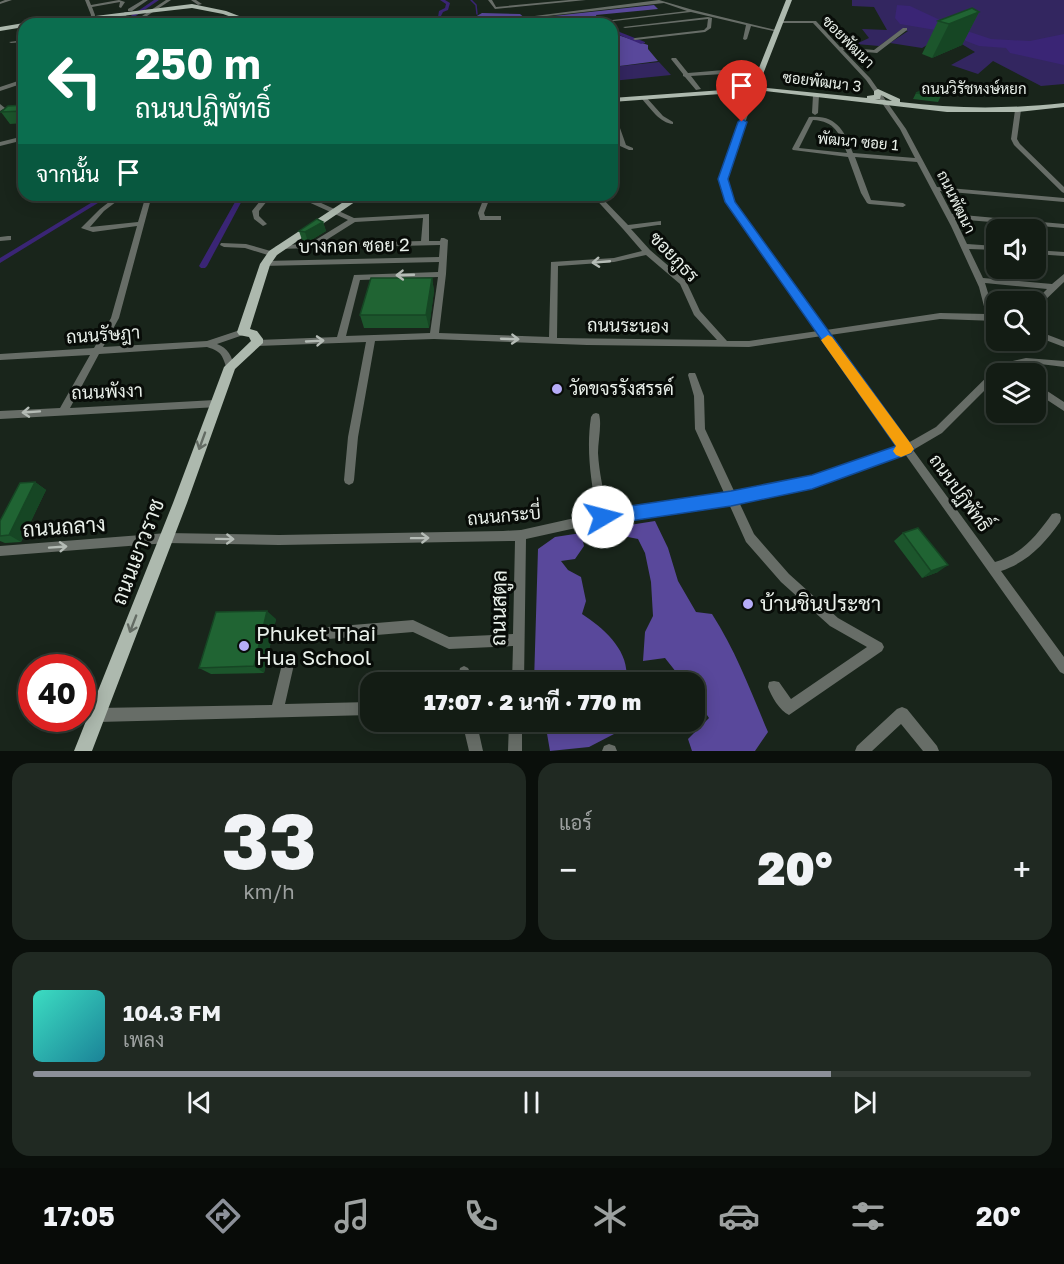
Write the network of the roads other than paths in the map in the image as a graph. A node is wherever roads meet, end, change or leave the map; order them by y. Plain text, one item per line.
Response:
1 (10, 0) edge
2 (87, 0) edge
3 (146, 0) edge
4 (169, 0) edge
5 (193, 0) edge
6 (490, 0) edge
7 (578, 0) edge
8 (584, 0) edge
9 (789, 0) edge
10 (662, 1) edge
11 (0, 3) edge
12 (200, 4) junction
13 (90, 6) junction
14 (152, 8) junction
15 (120, 10) junction
16 (587, 10) junction
17 (130, 11) junction
18 (692, 11) junction
19 (93, 16) junction
20 (529, 17) dead end
21 (711, 17) junction
22 (80, 18) edge
23 (121, 18) edge
24 (140, 18) edge
25 (240, 18) edge
26 (252, 18) edge
27 (618, 20) edge
28 (781, 22) junction
29 (749, 24) junction
30 (18, 26) edge
31 (625, 27) dead end
32 (0, 29) edge
33 (905, 29) dead end
34 (778, 30) junction
35 (635, 39) dead end
36 (745, 39) dead end
37 (18, 41) edge
38 (11, 42) dead end
39 (839, 48) junction
40 (674, 59) dead end
41 (685, 75) junction
42 (18, 83) edge
43 (753, 86) junction
44 (0, 89) edge
45 (698, 89) junction
46 (735, 89) junction
47 (878, 91) junction
48 (816, 95) junction
49 (618, 98) edge
50 (644, 98) junction
51 (618, 99) edge
52 (871, 100) junction
53 (1064, 100) edge
54 (899, 103) junction
55 (749, 104) junction
56 (886, 105) junction
57 (1064, 105) edge
58 (1018, 110) junction
59 (10, 112) edge
60 (815, 113) dead end
61 (0, 114) edge
62 (671, 123) dead end
63 (618, 131) edge
64 (18, 140) edge
65 (0, 144) edge
66 (631, 149) dead end
67 (850, 154) junction
68 (920, 160) junction
69 (936, 189) junction
70 (1064, 190) edge
71 (1064, 200) edge
72 (114, 201) edge
73 (147, 201) edge
74 (264, 201) edge
75 (313, 201) edge
76 (346, 201) edge
77 (486, 201) edge
78 (601, 201) edge
79 (903, 205) dead end
80 (335, 211) junction
81 (950, 216) junction
82 (499, 218) dead end
83 (352, 220) junction
84 (658, 223) dead end
85 (140, 224) junction
86 (263, 224) dead end
87 (1064, 226) edge
88 (626, 227) junction
89 (425, 243) junction
90 (224, 245) dead end
91 (310, 246) junction
92 (963, 246) junction
93 (986, 247) edge
94 (646, 252) junction
95 (1046, 253) edge
96 (1064, 254) edge
97 (272, 255) junction
98 (443, 259) junction
99 (442, 274) junction
100 (1064, 277) edge
101 (980, 280) junction
102 (1054, 287) junction
103 (986, 295) edge
104 (1046, 295) edge
105 (986, 318) edge
106 (243, 332) junction
107 (823, 334) junction
108 (434, 336) junction
109 (1046, 337) edge
110 (371, 338) junction
111 (341, 339) junction
112 (553, 341) junction
113 (257, 343) junction
114 (724, 343) junction
115 (207, 344) junction
116 (1064, 344) edge
117 (98, 352) junction
118 (0, 357) edge
119 (1011, 363) edge
120 (1064, 364) edge
121 (230, 367) junction
122 (692, 375) dead end
123 (986, 383) edge
124 (1046, 394) edge
125 (215, 404) junction
126 (1064, 406) edge
127 (64, 410) junction
128 (0, 415) edge
129 (596, 417) dead end
130 (906, 449) junction
131 (349, 480) dead end
132 (731, 499) junction
133 (603, 517) junction
134 (1056, 518) dead end
135 (521, 535) junction
136 (166, 538) junction
137 (0, 551) edge
138 (992, 568) junction
139 (316, 634) dead end
140 (519, 640) junction
141 (289, 660) dead end
142 (1064, 668) edge
143 (518, 672) edge
144 (774, 687) dead end
145 (360, 709) edge
146 (277, 711) junction
147 (98, 715) junction
148 (472, 732) edge
149 (516, 732) edge
150 (82, 751) edge
151 (476, 751) edge
152 (515, 751) edge
153 (862, 751) edge
154 (932, 751) edge

1 - 11 street
2 - 13 street
3 - 17 street
4 - 14 street
5 - 12 street
6 - 7 street
7 - 8 street
7 - 16 street
9 - 28 main road
10 - 16 street
10 - 18 street
12 - 14 main road
12 - 26 main road
13 - 15 street
13 - 19 street
14 - 17 main road
14 - 24 street
14 - 25 main road
15 - 17 main road
15 - 19 main road
16 - 20 street
17 - 23 street
18 - 21 street
18 - 27 street
19 - 22 main road
21 - 29 street
21 - 31 street
21 - 35 street
28 - 34 main road
28 - 39 street, ซอยพัฒนา
29 - 34 street
29 - 36 street
30 - 32 main road
33 - 39 street
34 - 43 main road
37 - 38 street
39 - 47 street, ซอยพัฒนา
40 - 41 street
41 - 43 street
41 - 45 street
42 - 44 street
43 - 46 main road
43 - 48 main road, ซอยพัฒนา 3
43 - 52 main road, ซอยพัฒนา 3
43 - 55 street, ถนนปฏิพัทธิ์
45 - 46 main road
45 - 49 main road
46 - 50 main road
46 - 55 main road
47 - 52 main road
47 - 54 main road
47 - 56 street, ซอยพัฒนา
48 - 52 main road, ซอยพัฒนา 3
48 - 60 street
50 - 51 main road
50 - 62 street
52 - 56 main road
52 - 56 main road, ซอยพัฒนา 3
53 - 54 main road, ถนนวิรัชหงษ์หยก
54 - 56 main road, ถนนวิรัชหงษ์หยก
54 - 58 main road, ถนนวิรัชหงษ์หยก
55 - 107 street, ถนนปฏิพัทธิ์
56 - 68 street, ถนนพัฒนา
57 - 58 main road, ถนนวิรัชหงษ์หยก
58 - 70 street
59 - 61 street
63 - 66 street
64 - 65 street
67 - 67 street, พัฒนา ซอย 1
67 - 68 street, พัฒนา ซอย 1
67 - 79 street
68 - 69 street, ถนนพัฒนา
69 - 71 street
69 - 81 street, ถนนพัฒนา
72 - 85 street
73 - 85 street
74 - 86 street
75 - 80 street
76 - 80 main road
77 - 82 street
78 - 88 street, ซอยภูธร
80 - 83 street
80 - 97 main road
81 - 87 street
81 - 92 street, ถนนพัฒนา
83 - 89 street
83 - 91 street
84 - 88 street
85 - 117 street
88 - 94 street, ซอยภูธร
89 - 91 street
89 - 98 street
90 - 97 street
91 - 97 street
92 - 93 street
92 - 101 street, ถนนพัฒนา
94 -> 112 street
94 - 114 street, ซอยภูธร
95 - 96 street
97 - 98 street, บางกอก ซอย 2
97 - 106 main road
98 - 99 street
99 - 108 street
99 -> 111 street
100 - 102 street
101 - 102 street
101 - 103 street, ถนนพัฒนา
102 - 104 street
105 - 107 street, ถนนระนอง
106 - 113 main road
106 - 115 street, ถนนรัษฎา
107 - 114 street, ถนนระนอง
107 - 130 street, ถนนปฏิพัทธิ์
108 - 110 street, ถนนระนอง
108 -> 112 street, ถนนระนอง
109 - 116 street
110 - 111 street, ถนนระนอง
110 - 131 street
113 -> 111 street, ถนนระนอง
112 - 114 street, ถนนระนอง
113 - 121 main road
115 - 117 street, ถนนรัษฎา
115 - 121 street
117 - 118 street, ถนนรัษฎา
117 - 127 street
119 - 120 street
121 - 125 main road, ถนนเยาวราช
122 - 132 street
123 - 130 street, ถนนกระบี่
124 - 126 street
125 - 127 street, ถนนพังงา
125 -> 136 main road, ถนนเยาวราช
127 -> 128 street, ถนนพังงา
129 - 133 street
130 - 132 street, ถนนกระบี่
130 - 138 street, ถนนปฏิพัทธิ์
132 - 133 street, ถนนกระบี่
132 - 144 street
133 - 135 street, ถนนกระบี่
134 - 138 street
136 -> 135 street, ถนนกระบี่
135 - 140 street, ถนนสตูล
137 -> 136 street, ถนนถลาง
136 -> 147 main road, ถนนเยาวราช
138 - 142 street, ถนนปฏิพัทธิ์
139 - 140 street
140 - 143 street, ถนนสตูล
141 - 146 street
145 - 146 street
146 - 147 street
147 - 150 main road, ถนนเยาวราช
148 - 151 street
149 - 152 street
153 - 154 street

